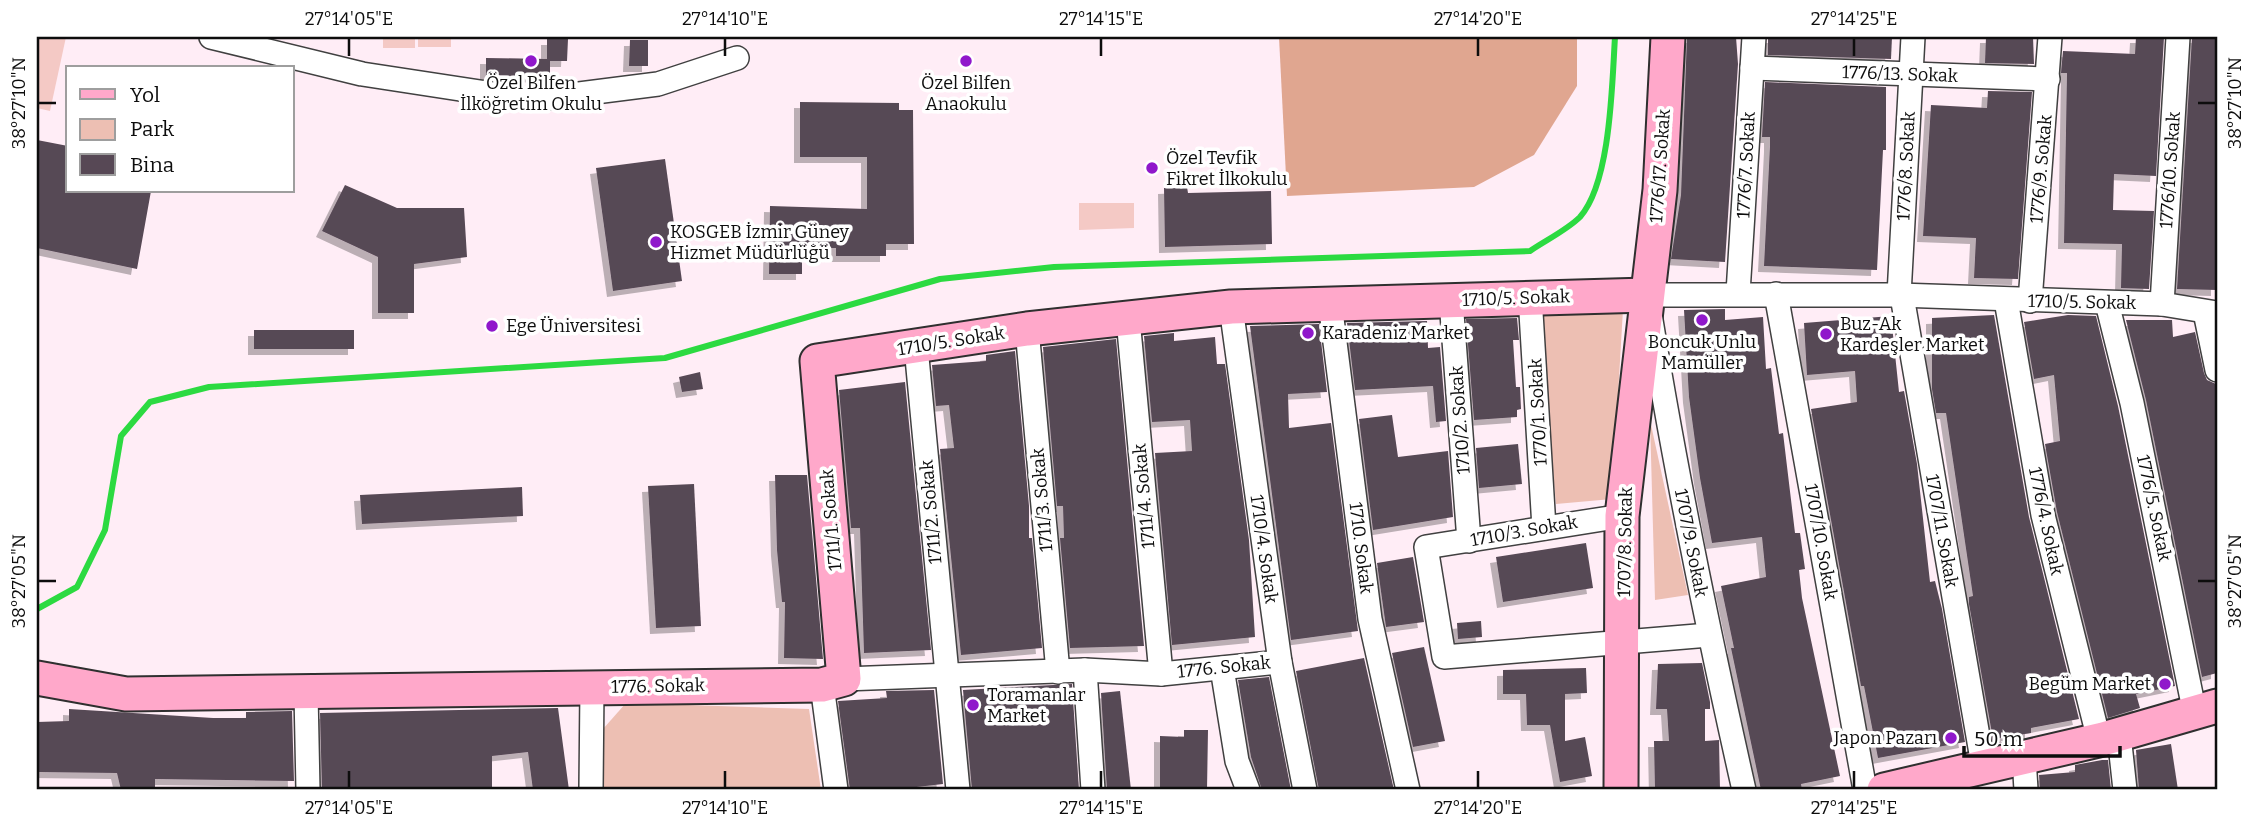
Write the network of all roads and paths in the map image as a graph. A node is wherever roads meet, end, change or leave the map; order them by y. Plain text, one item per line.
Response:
1 (211, 37) edge
2 (1668, 37) edge
3 (1754, 37) edge
4 (1913, 37) edge
5 (2050, 37) edge
6 (2178, 37) edge
7 (737, 58) dead end
8 (1752, 68) junction
9 (1911, 74) junction
10 (2048, 79) junction
11 (1738, 293) junction
12 (1776, 294) junction
13 (1647, 295) junction
14 (1900, 295) junction
15 (1530, 296) junction
16 (1451, 300) junction
17 (2006, 300) junction
18 (2030, 301) junction
19 (1330, 303) junction
20 (2107, 303) junction
21 (2162, 304) junction
22 (1231, 307) junction
23 (2211, 313) edge
24 (1128, 319) junction
25 (1027, 329) junction
26 (916, 347) junction
27 (817, 361) joint
28 (2217, 370) edge
29 (1622, 516) junction
30 (1544, 527) junction
31 (1469, 541) junction
32 (1709, 635) junction
33 (1624, 642) junction
34 (1280, 662) junction
35 (1222, 668) junction
36 (1085, 670) junction
37 (1058, 672) junction
38 (1161, 674) junction
39 (946, 676) junction
40 (37, 678) edge
41 (833, 682) junction
42 (592, 687) junction
43 (306, 693) junction
44 (2206, 710) edge
45 (2109, 737) junction
46 (2024, 757) junction
47 (1983, 765) junction
48 (308, 790) edge
49 (591, 790) edge
50 (836, 790) edge
51 (958, 790) edge
52 (1093, 790) edge
53 (1248, 790) edge
54 (1305, 790) edge
55 (1408, 790) edge
56 (1621, 790) edge
57 (1744, 790) edge
58 (1865, 790) edge
59 (1884, 790) edge
60 (2026, 790) edge
61 (2125, 790) edge

1 - 7 street
2 - 13 street, 1776/17. Sokak
3 - 8 street, 1776/7. Sokak
4 - 9 street, 1776/8. Sokak
5 - 10 street, 1776/9. Sokak
6 - 21 street, 1776/10. Sokak
8 - 9 street, 1776/13. Sokak
8 - 11 street, 1776/7. Sokak
9 - 10 street, 1776/13. Sokak
9 - 14 street, 1776/8. Sokak
10 - 18 street, 1776/9. Sokak
11 - 12 street, 1710/5. Sokak
11 - 13 street, 1710/5. Sokak
12 - 14 street, 1710/5. Sokak
12 - 58 street, 1707/10. Sokak
13 - 15 street, 1710/5. Sokak
13 - 29 street, 1707/8. Sokak
13 - 32 street, 1707/9. Sokak
14 - 17 street, 1710/5. Sokak
14 - 47 street, 1707/11. Sokak
15 - 16 street, 1710/5. Sokak
15 - 30 street, 1770/1. Sokak
16 - 19 street, 1710/5. Sokak
16 - 31 street, 1710/2. Sokak
17 - 18 street, 1710/5. Sokak
17 - 45 street, 1776/4. Sokak
18 - 20 street, 1710/5. Sokak
19 - 22 street, 1710/5. Sokak
19 - 55 street, 1710. Sokak
20 - 21 street, 1710/5. Sokak
20 - 44 street, 1776/5. Sokak
21 - 23 street, 1710/5. Sokak
22 - 24 street, 1710/5. Sokak
22 - 34 street, 1710/4. Sokak
23 - 28 street
24 - 25 street, 1710/5. Sokak
24 - 38 street, 1711/4. Sokak
25 - 26 street, 1710/5. Sokak
25 - 37 street, 1711/3. Sokak
26 - 27 street, 1710/5. Sokak
26 - 39 street, 1711/2. Sokak
27 - 41 street, 1711/1. Sokak
29 - 30 street, 1710/3. Sokak
29 - 33 street, 1707/8. Sokak
30 - 31 street, 1710/3. Sokak
31 - 33 street, 1710/3. Sokak
32 - 33 street
32 - 57 street, 1707/9. Sokak
33 - 56 street, 1707/8. Sokak
34 - 35 street, 1776. Sokak
34 - 54 street, 1710/4. Sokak
35 - 38 street, 1776. Sokak
35 - 53 street
36 - 37 street, 1776. Sokak
36 - 38 street, 1776. Sokak
36 - 52 street
37 - 39 street, 1776. Sokak
39 - 41 street, 1776. Sokak
39 - 51 street, 1711/2. Sokak
40 - 43 street, 1776. Sokak
41 - 42 street, 1776. Sokak
41 - 50 street
42 - 43 street, 1776. Sokak
42 - 49 street
43 - 48 street
44 - 45 street
45 - 46 street
45 - 61 street, 1776/4. Sokak
46 - 47 street
46 - 60 street
47 - 59 street

